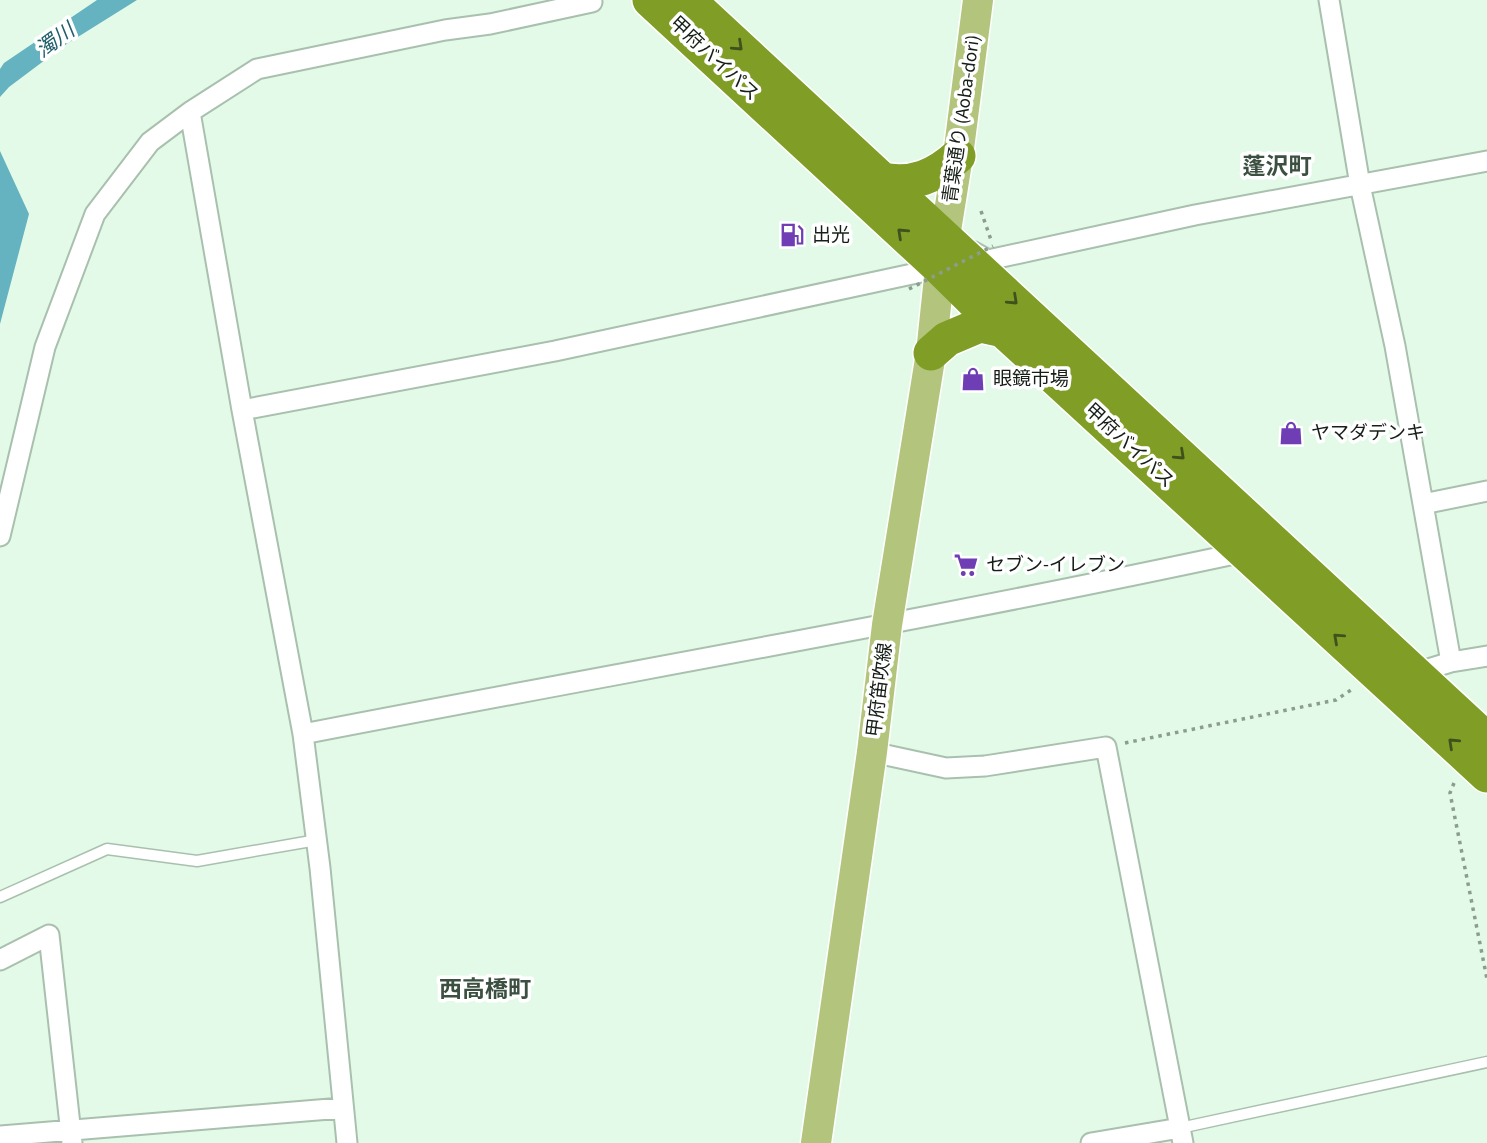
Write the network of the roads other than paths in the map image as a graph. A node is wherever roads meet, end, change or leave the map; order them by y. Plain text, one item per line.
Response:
1 (649, 0) edge
2 (688, 0) edge
3 (978, 0) edge
4 (1329, 0) edge
5 (592, 2) edge
6 (190, 112) junction
7 (958, 156) junction
8 (1487, 160) edge
9 (882, 180) junction
10 (1360, 185) junction
11 (943, 253) junction
12 (1003, 330) junction
13 (931, 353) junction
14 (242, 410) junction
15 (1487, 491) edge
16 (1423, 504) junction
17 (0, 536) edge
18 (1244, 552) junction
19 (887, 625) junction
20 (1487, 656) edge
21 (1412, 681) junction
22 (303, 733) junction
23 (872, 752) junction
24 (1480, 757) edge
25 (317, 840) junction
26 (0, 897) edge
27 (0, 960) edge
28 (1487, 1062) edge
29 (342, 1108) junction
30 (1182, 1135) edge
31 (0, 1136) edge
32 (71, 1137) edge
33 (346, 1143) edge
34 (816, 1143) edge
35 (1091, 1143) edge

11 -> 1 highway, 甲府バイパス
2 -> 9 highway, 甲府バイパス
3 - 7 main road, 青葉通り (Aoba-dori)
4 - 10 street
5 - 6 street
6 - 14 street
6 - 17 street
7 - 9 highway
7 - 11 main road, 青葉通り (Aoba-dori)
8 - 10 street
9 - 11 highway, 甲府バイパス
10 - 11 street
10 - 16 street
11 - 12 highway, 甲府バイパス
11 - 13 main road, 甲府笛吹線
11 - 14 street
11 -> 21 highway, 甲府バイパス
12 - 13 highway
12 - 18 highway, 甲府バイパス
13 - 19 main road, 甲府笛吹線
14 - 22 street
15 - 16 street
16 - 21 street
18 - 19 street
21 -> 18 highway, 甲府バイパス
19 - 22 street
19 - 23 main road, 甲府笛吹線
20 - 21 street
24 -> 21 highway, 甲府バイパス
21 - 24 highway, 甲府バイパス
22 - 25 street
23 - 30 street
23 - 34 main road, 甲府笛吹線
25 - 26 lane
25 - 29 street
27 - 32 street
28 - 30 lane
29 - 32 street
29 - 33 street
30 - 35 street
31 - 32 street

